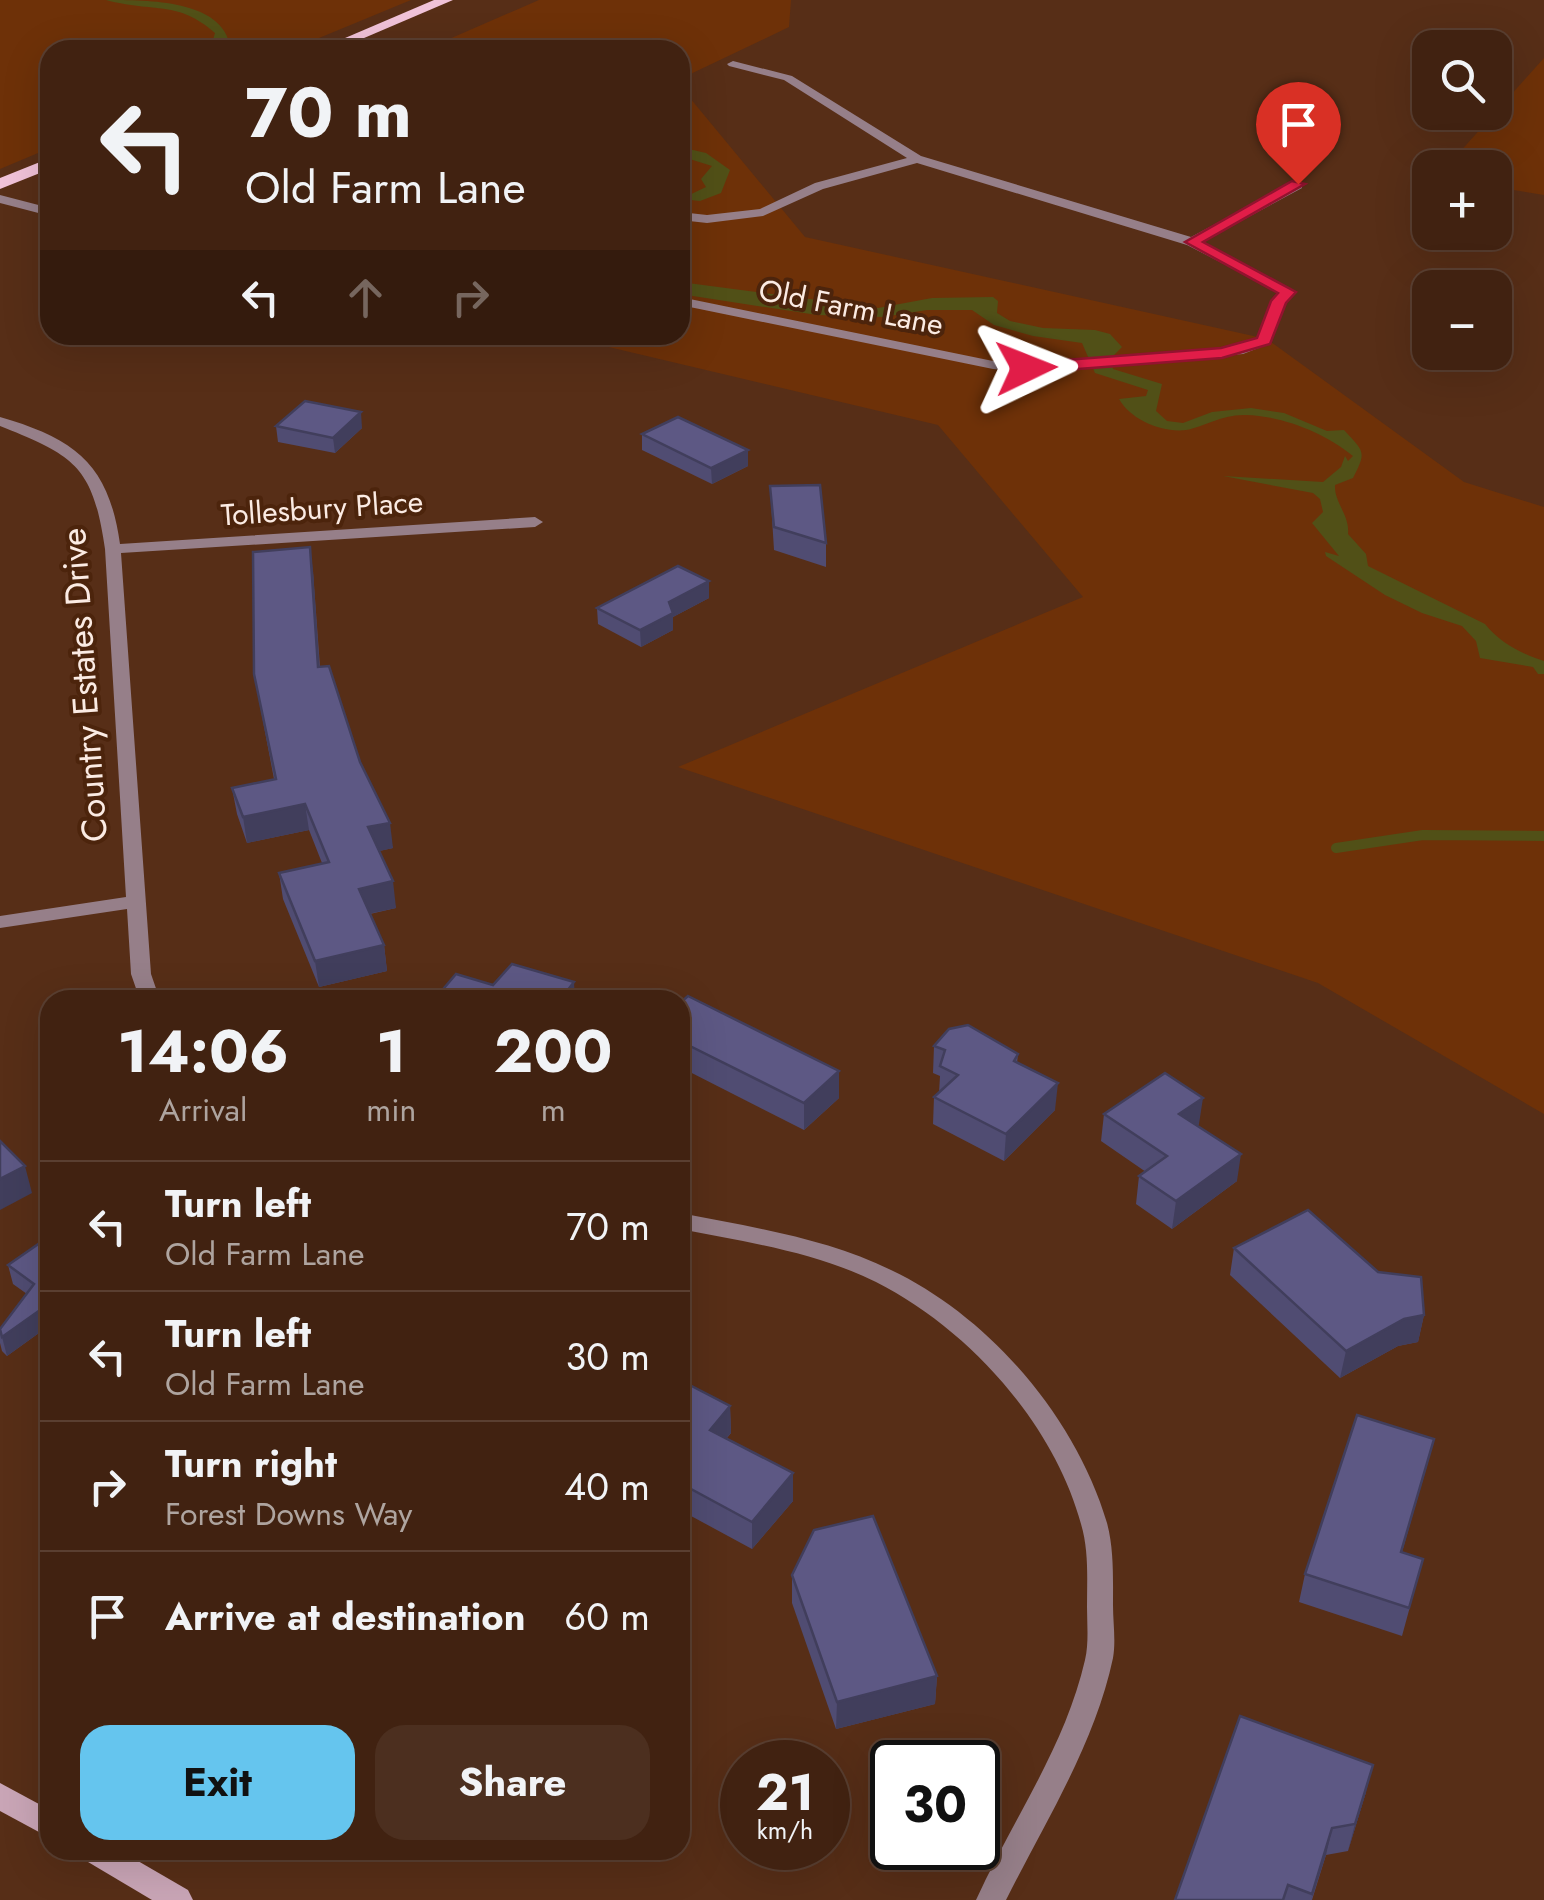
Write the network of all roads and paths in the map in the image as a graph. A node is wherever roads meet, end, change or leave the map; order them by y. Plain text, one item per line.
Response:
1 (446, 0) edge
2 (348, 40) edge
3 (733, 64) dead end
4 (917, 159) junction
5 (40, 167) edge
6 (0, 184) edge
7 (1298, 184) dead end
8 (0, 200) edge
9 (40, 210) edge
10 (690, 217) edge
11 (1192, 242) junction
12 (690, 302) edge
13 (0, 421) edge
14 (535, 522) dead end
15 (113, 549) junction
16 (135, 902) junction
17 (0, 922) edge
18 (147, 990) edge
19 (690, 1223) edge
20 (0, 1796) edge
21 (40, 1819) edge
22 (110, 1860) edge
23 (178, 1900) edge
24 (992, 1900) edge

1 - 2 main road
3 - 4 street
4 - 10 street
4 - 11 street
5 - 6 main road
7 - 11 street
8 - 9 street
11 - 12 street, Old Farm Lane
13 - 15 street, Country Estates Drive
14 - 15 street, Tollesbury Place
15 - 16 street, Country Estates Drive
16 - 17 street
16 - 18 street, Country Estates Drive
19 - 24 street
20 - 21 main road
22 - 23 main road

